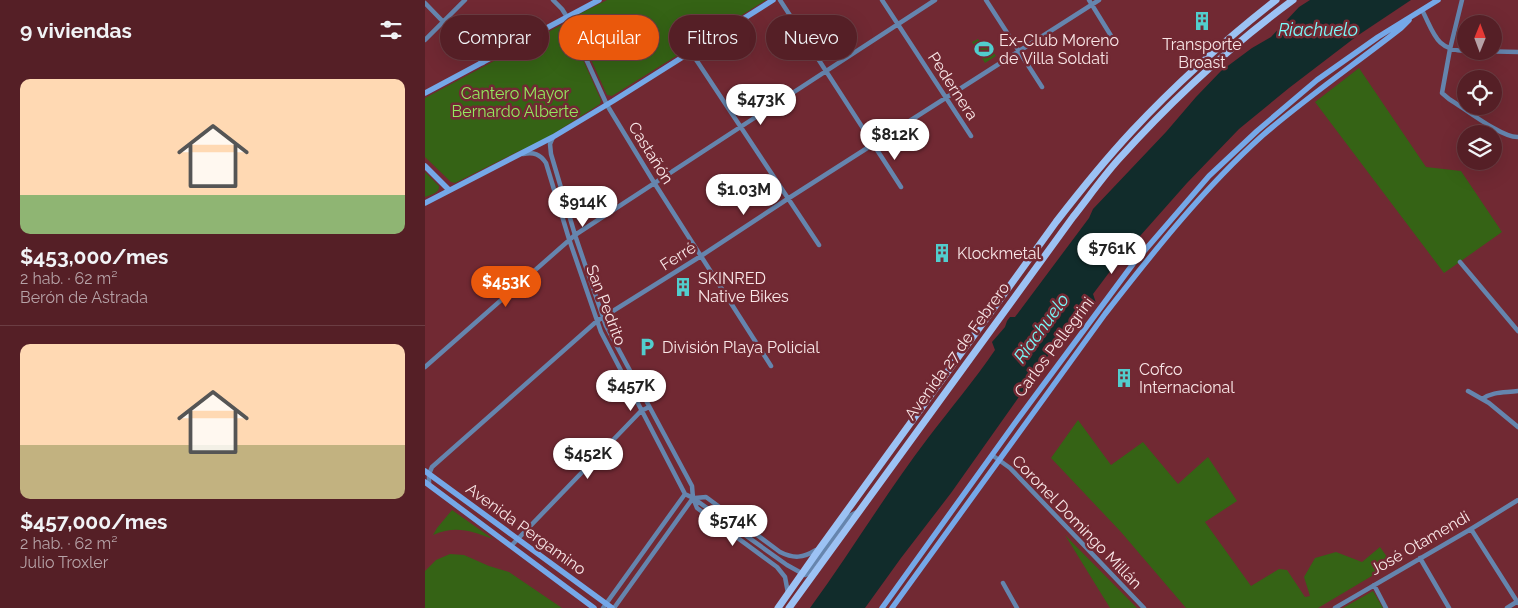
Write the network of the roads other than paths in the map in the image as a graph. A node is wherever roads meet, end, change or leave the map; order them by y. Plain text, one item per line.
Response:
1 (465, 0) edge
2 (553, 0) edge
3 (599, 0) edge
4 (773, 0) edge
5 (780, 0) edge
6 (882, 0) edge
7 (935, 0) edge
8 (986, 0) edge
9 (1089, 0) edge
10 (1099, 0) edge
11 (1276, 0) edge
12 (1293, 0) edge
13 (1438, 0) edge
14 (1462, 0) edge
15 (425, 3) edge
16 (1092, 5) junction
17 (1422, 10) junction
18 (450, 15) edge
19 (565, 15) edge
20 (572, 15) edge
21 (749, 15) edge
22 (1414, 15) junction
23 (440, 17) edge
24 (559, 22) edge
25 (898, 24) junction
26 (440, 25) edge
27 (1113, 39) dead end
28 (1228, 39) junction
29 (425, 40) edge
30 (1233, 47) junction
31 (1450, 49) junction
32 (1457, 50) edge
33 (1020, 51) junction
34 (1503, 52) edge
35 (1518, 52) edge
36 (480, 60) edge
37 (586, 60) edge
38 (678, 60) edge
39 (696, 60) edge
40 (483, 63) junction
41 (825, 71) junction
42 (1042, 87) dead end
43 (425, 93) edge
44 (945, 98) junction
45 (607, 105) junction
46 (1156, 106) junction
47 (1163, 113) junction
48 (742, 127) junction
49 (971, 136) dead end
50 (553, 137) junction
51 (1518, 137) edge
52 (873, 145) junction
53 (519, 155) junction
54 (425, 166) edge
55 (655, 184) junction
56 (901, 187) dead end
57 (449, 190) junction
58 (789, 198) junction
59 (425, 203) edge
60 (575, 235) junction
61 (569, 240) junction
62 (819, 245) dead end
63 (701, 256) junction
64 (1459, 262) dead end
65 (1007, 290) junction
66 (1015, 295) junction
67 (603, 317) junction
68 (597, 321) junction
69 (1518, 331) edge
70 (771, 366) dead end
71 (425, 367) edge
72 (1468, 391) dead end
73 (1518, 391) edge
74 (1482, 399) junction
75 (649, 407) junction
76 (641, 411) junction
77 (1518, 427) edge
78 (992, 455) junction
79 (999, 461) junction
80 (427, 473) edge
81 (427, 484) edge
82 (685, 494) junction
83 (693, 498) junction
84 (1518, 500) edge
85 (859, 511) junction
86 (1471, 529) junction
87 (517, 540) junction
88 (511, 546) junction
89 (820, 548) junction
90 (1420, 558) junction
91 (802, 574) junction
92 (1003, 583) dead end
93 (1374, 585) junction
94 (788, 594) junction
95 (1518, 602) edge
96 (605, 606) edge
97 (594, 608) edge
98 (613, 608) edge
99 (778, 608) edge
100 (789, 608) edge
101 (883, 608) edge
102 (892, 608) edge
103 (1017, 608) edge
104 (1143, 608) edge
105 (1335, 608) edge
106 (1386, 608) edge
107 (1449, 608) edge
108 (1507, 608) edge

1 - 18 street
2 - 19 street, Castañón
3 - 20 main road
4 - 21 main road
5 - 41 street
6 - 25 street, Pedernera
7 - 25 street
8 - 33 street
9 - 16 street
10 - 16 street, Ferré
11 - 28 main road, Avenida 27 de Febrero
12 - 30 main road
13 - 17 main road, Carlos Pellegrini
14 - 31 street
15 - 23 street
16 - 27 street
16 - 33 street, Ferré
17 - 22 main road, Carlos Pellegrini
17 - 31 street
22 - 78 main road, Carlos Pellegrini
22 - 79 main road, Carlos Pellegrini
24 - 40 main road
25 - 41 street
25 - 44 street, Pedernera
26 - 29 street
28 - 30 main road
28 - 46 main road, Avenida 27 de Febrero
30 - 47 main road
31 - 32 street
31 - 51 street
33 - 42 street
33 - 44 street, Ferré
34 - 35 street
36 - 40 street
37 - 45 street, Castañón
38 - 45 main road
39 - 48 street
40 - 43 main road
41 - 48 street
41 - 52 street
44 - 49 street, Pedernera
44 - 52 street, Ferré
45 - 50 main road
45 - 55 street, Castañón
46 - 47 main road
46 - 65 main road, Avenida 27 de Febrero
47 - 66 main road, Avenida 27 de Febrero
48 - 55 street
48 - 58 street
50 - 53 main road
50 - 60 street, San Pedrito
52 - 56 street
52 - 58 street, Ferré
53 - 57 main road
53 - 61 street, San Pedrito
54 - 57 main road
55 - 60 street
55 - 63 street, Castañón
57 - 59 main road
58 - 62 street
58 - 63 street, Ferré
60 - 61 street
60 - 67 street, San Pedrito
61 - 68 street, San Pedrito
61 - 71 street
63 - 67 street, Ferré
63 - 70 street, Castañón
64 - 69 street
65 - 66 main road
65 - 89 main road, Avenida 27 de Febrero
66 - 85 main road, Avenida 27 de Febrero
67 - 68 street, Ferré
67 - 75 street, San Pedrito
68 - 76 street, San Pedrito
68 - 80 street, Ferré
72 - 74 street
73 - 74 street
74 - 77 street
75 - 76 street
75 - 83 street, San Pedrito
76 - 82 street, San Pedrito
76 - 87 street
78 - 79 street, Coronel Domingo Millán
78 - 101 main road, Carlos Pellegrini
79 - 102 main road, Carlos Pellegrini
79 - 104 street, Coronel Domingo Millán
80 - 81 street
80 - 87 main road, Avenida Pergamino
81 - 88 main road, Avenida Pergamino
82 - 83 street, San Pedrito
82 - 96 street
83 - 89 street, San Pedrito
83 - 91 street, San Pedrito
83 - 94 street, San Pedrito
83 - 98 street
84 - 86 street, José Otamendi
85 - 91 street
85 - 100 main road, Avenida 27 de Febrero
86 - 90 street, José Otamendi
86 - 95 street
87 - 88 street
87 - 96 main road, Avenida Pergamino
88 - 97 main road, Avenida Pergamino
89 - 91 main road, Avenida 27 de Febrero
90 - 93 street, José Otamendi
90 - 107 street
91 - 94 main road, Avenida 27 de Febrero
92 - 103 street
93 - 105 street, José Otamendi
93 - 106 street
94 - 99 main road, Avenida 27 de Febrero
95 - 108 street
96 - 98 main road, Avenida Pergamino

